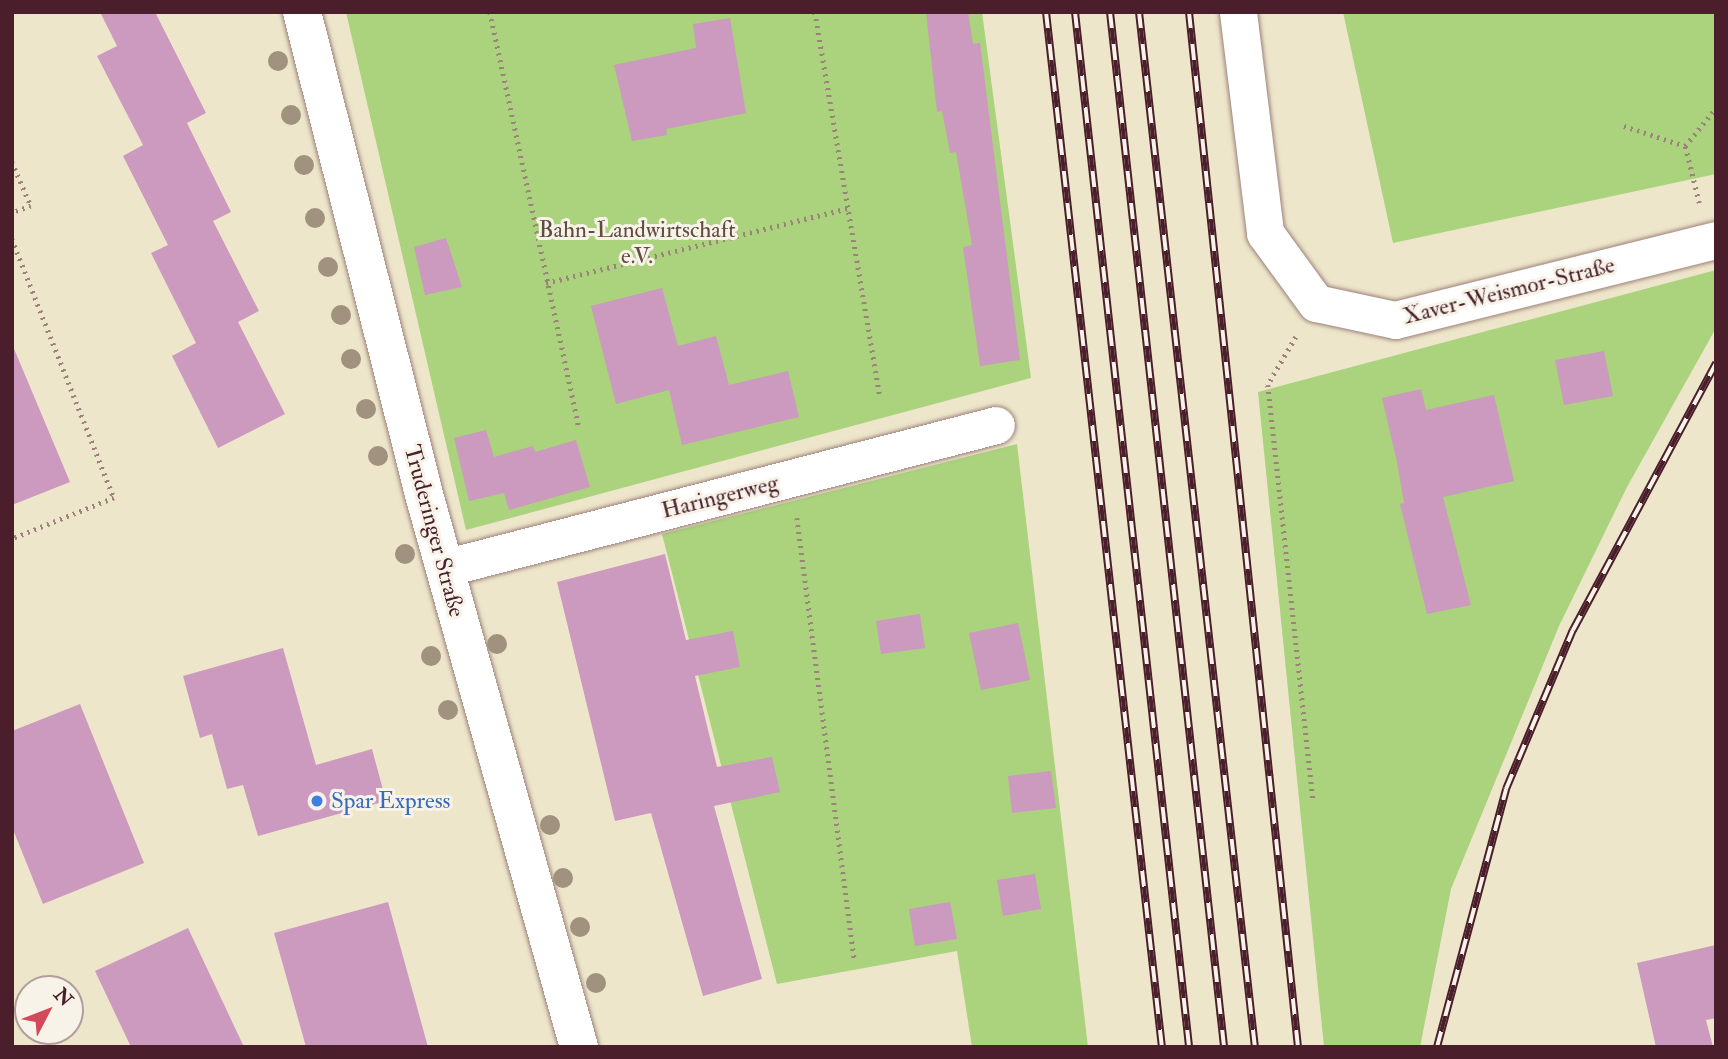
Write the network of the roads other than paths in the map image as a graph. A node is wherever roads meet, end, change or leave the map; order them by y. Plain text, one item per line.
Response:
1 (302, 12) edge
2 (1238, 12) edge
3 (1712, 241) edge
4 (996, 425) dead end
5 (444, 568) junction
6 (579, 1047) edge

1 - 5 street, Truderinger Straße
2 - 3 street, Xaver-Weismor-Straße
4 - 5 street, Haringerweg
5 - 6 street, Truderinger Straße

